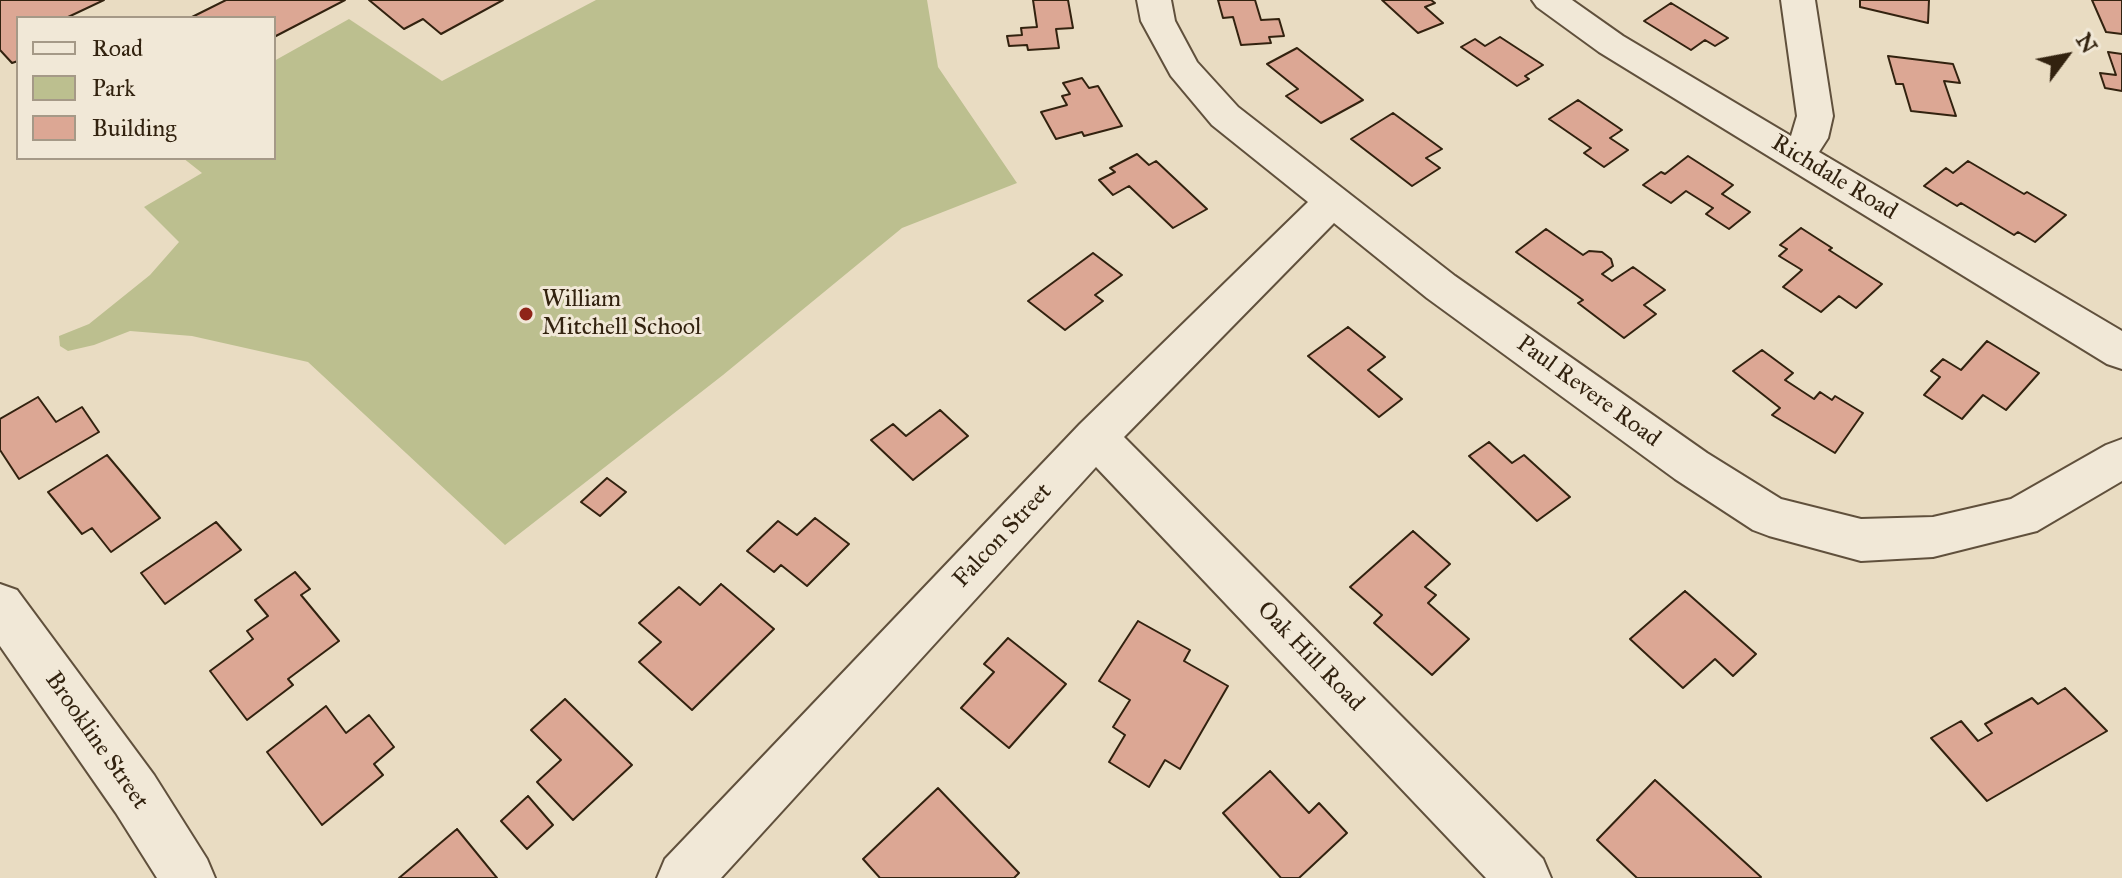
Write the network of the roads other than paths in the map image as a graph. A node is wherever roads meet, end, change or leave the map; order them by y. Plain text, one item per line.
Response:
1 (1154, 0) edge
2 (1549, 0) edge
3 (1798, 0) edge
4 (1796, 155) junction
5 (1331, 202) junction
6 (2122, 352) edge
7 (1096, 437) junction
8 (2122, 458) edge
9 (0, 606) edge
10 (188, 878) edge
11 (684, 878) edge
12 (1524, 878) edge

1 - 5 street, Paul Revere Road
2 - 4 street, Richdale Road
3 - 4 street
4 - 6 street, Richdale Road
5 - 7 street, Falcon Street
5 - 8 street, Paul Revere Road
7 - 11 street, Falcon Street
7 - 12 street, Oak Hill Road
9 - 10 street, Brookline Street

